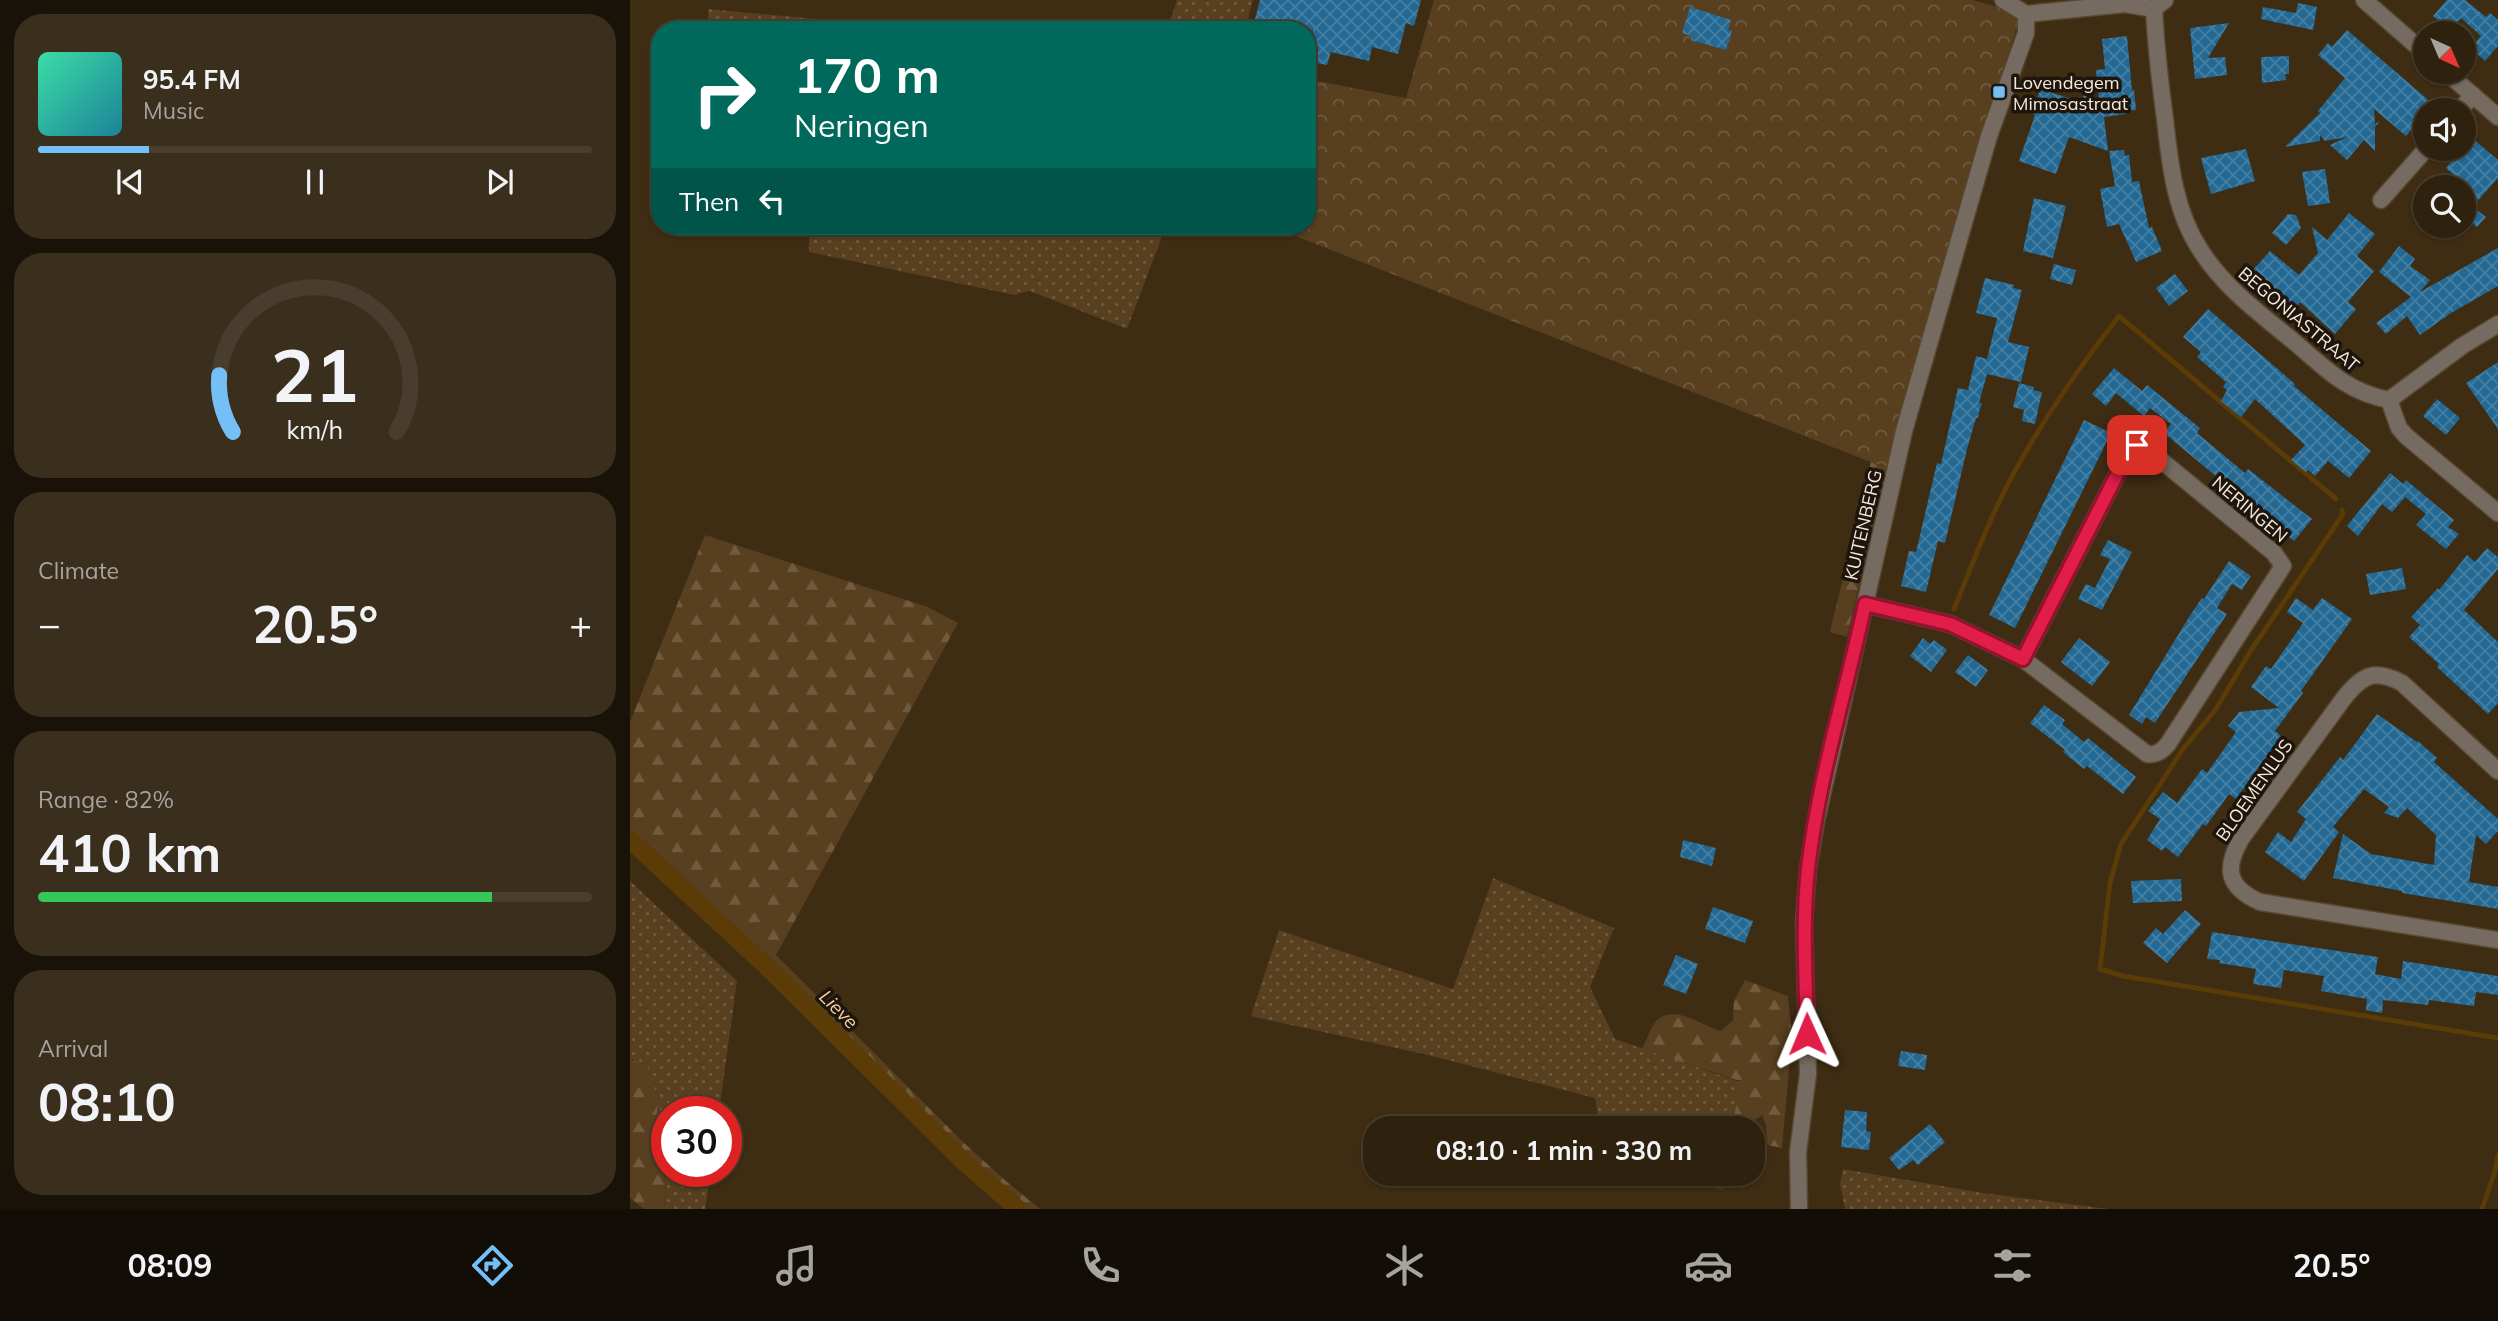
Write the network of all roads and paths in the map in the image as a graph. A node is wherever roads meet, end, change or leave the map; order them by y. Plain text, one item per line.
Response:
1 (2003, 0) edge
2 (2364, 0) edge
3 (2160, 4) edge
4 (2026, 13) junction
5 (2413, 43) edge
6 (2460, 84) edge
7 (2473, 95) junction
8 (2470, 98) edge
9 (2498, 117) edge
10 (2415, 161) edge
11 (2381, 200) dead end
12 (2498, 324) edge
13 (2389, 400) junction
14 (2498, 513) edge
15 (1865, 604) junction
16 (2023, 659) junction
17 (2498, 771) edge
18 (2498, 940) edge
19 (1799, 1209) edge

1 - 4 street
2 - 5 street
3 - 4 street
3 - 13 street, BEGONIASTRAAT
4 - 15 street, KUITENBERG
6 - 7 street
7 - 8 street
7 - 9 street
10 - 11 street
12 - 13 street
13 - 14 street
15 - 16 street, NERINGEN
15 - 19 street, KUITENBERG
16 - 16 street, NERINGEN
17 - 18 street, BLOEMENLUS

